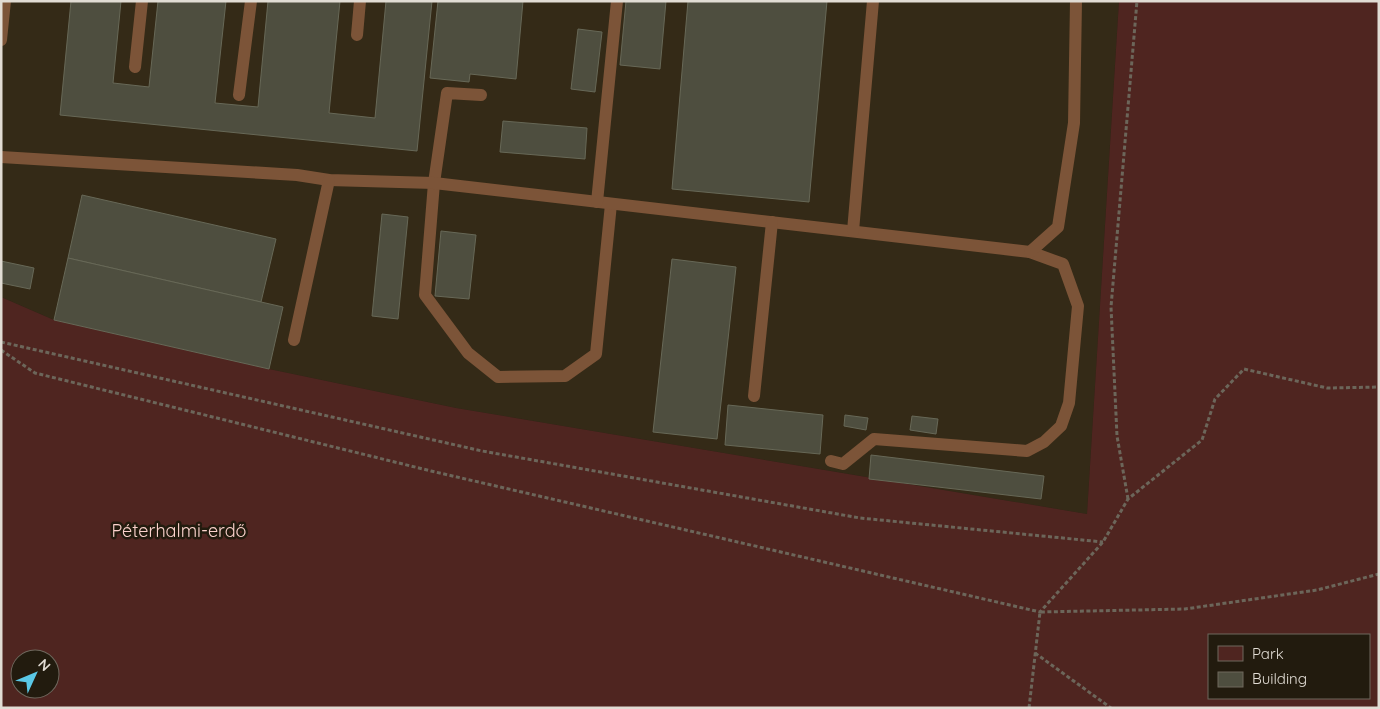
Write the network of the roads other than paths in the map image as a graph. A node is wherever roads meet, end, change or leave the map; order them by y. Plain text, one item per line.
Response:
1 (5, 1) edge
2 (142, 1) edge
3 (251, 1) edge
4 (360, 1) edge
5 (617, 1) edge
6 (873, 1) edge
7 (1076, 1) edge
8 (357, 35) dead end
9 (1, 40) edge
10 (135, 67) dead end
11 (240, 95) dead end
12 (482, 96) dead end
13 (1, 157) edge
14 (329, 180) junction
15 (434, 183) junction
16 (597, 202) junction
17 (611, 204) junction
18 (772, 222) junction
19 (853, 231) junction
20 (1030, 252) junction
21 (294, 340) dead end
22 (754, 396) dead end
23 (830, 461) dead end

1 - 9 lane
2 - 10 lane
3 - 11 lane
4 - 8 lane
5 - 16 lane
6 - 19 lane
7 - 20 lane
12 - 15 lane
13 - 14 lane
14 - 15 lane
14 - 21 lane
15 - 16 lane
15 - 17 lane
16 - 17 lane
17 - 18 lane
18 - 19 lane
18 - 22 lane
19 - 20 lane
20 - 23 lane

